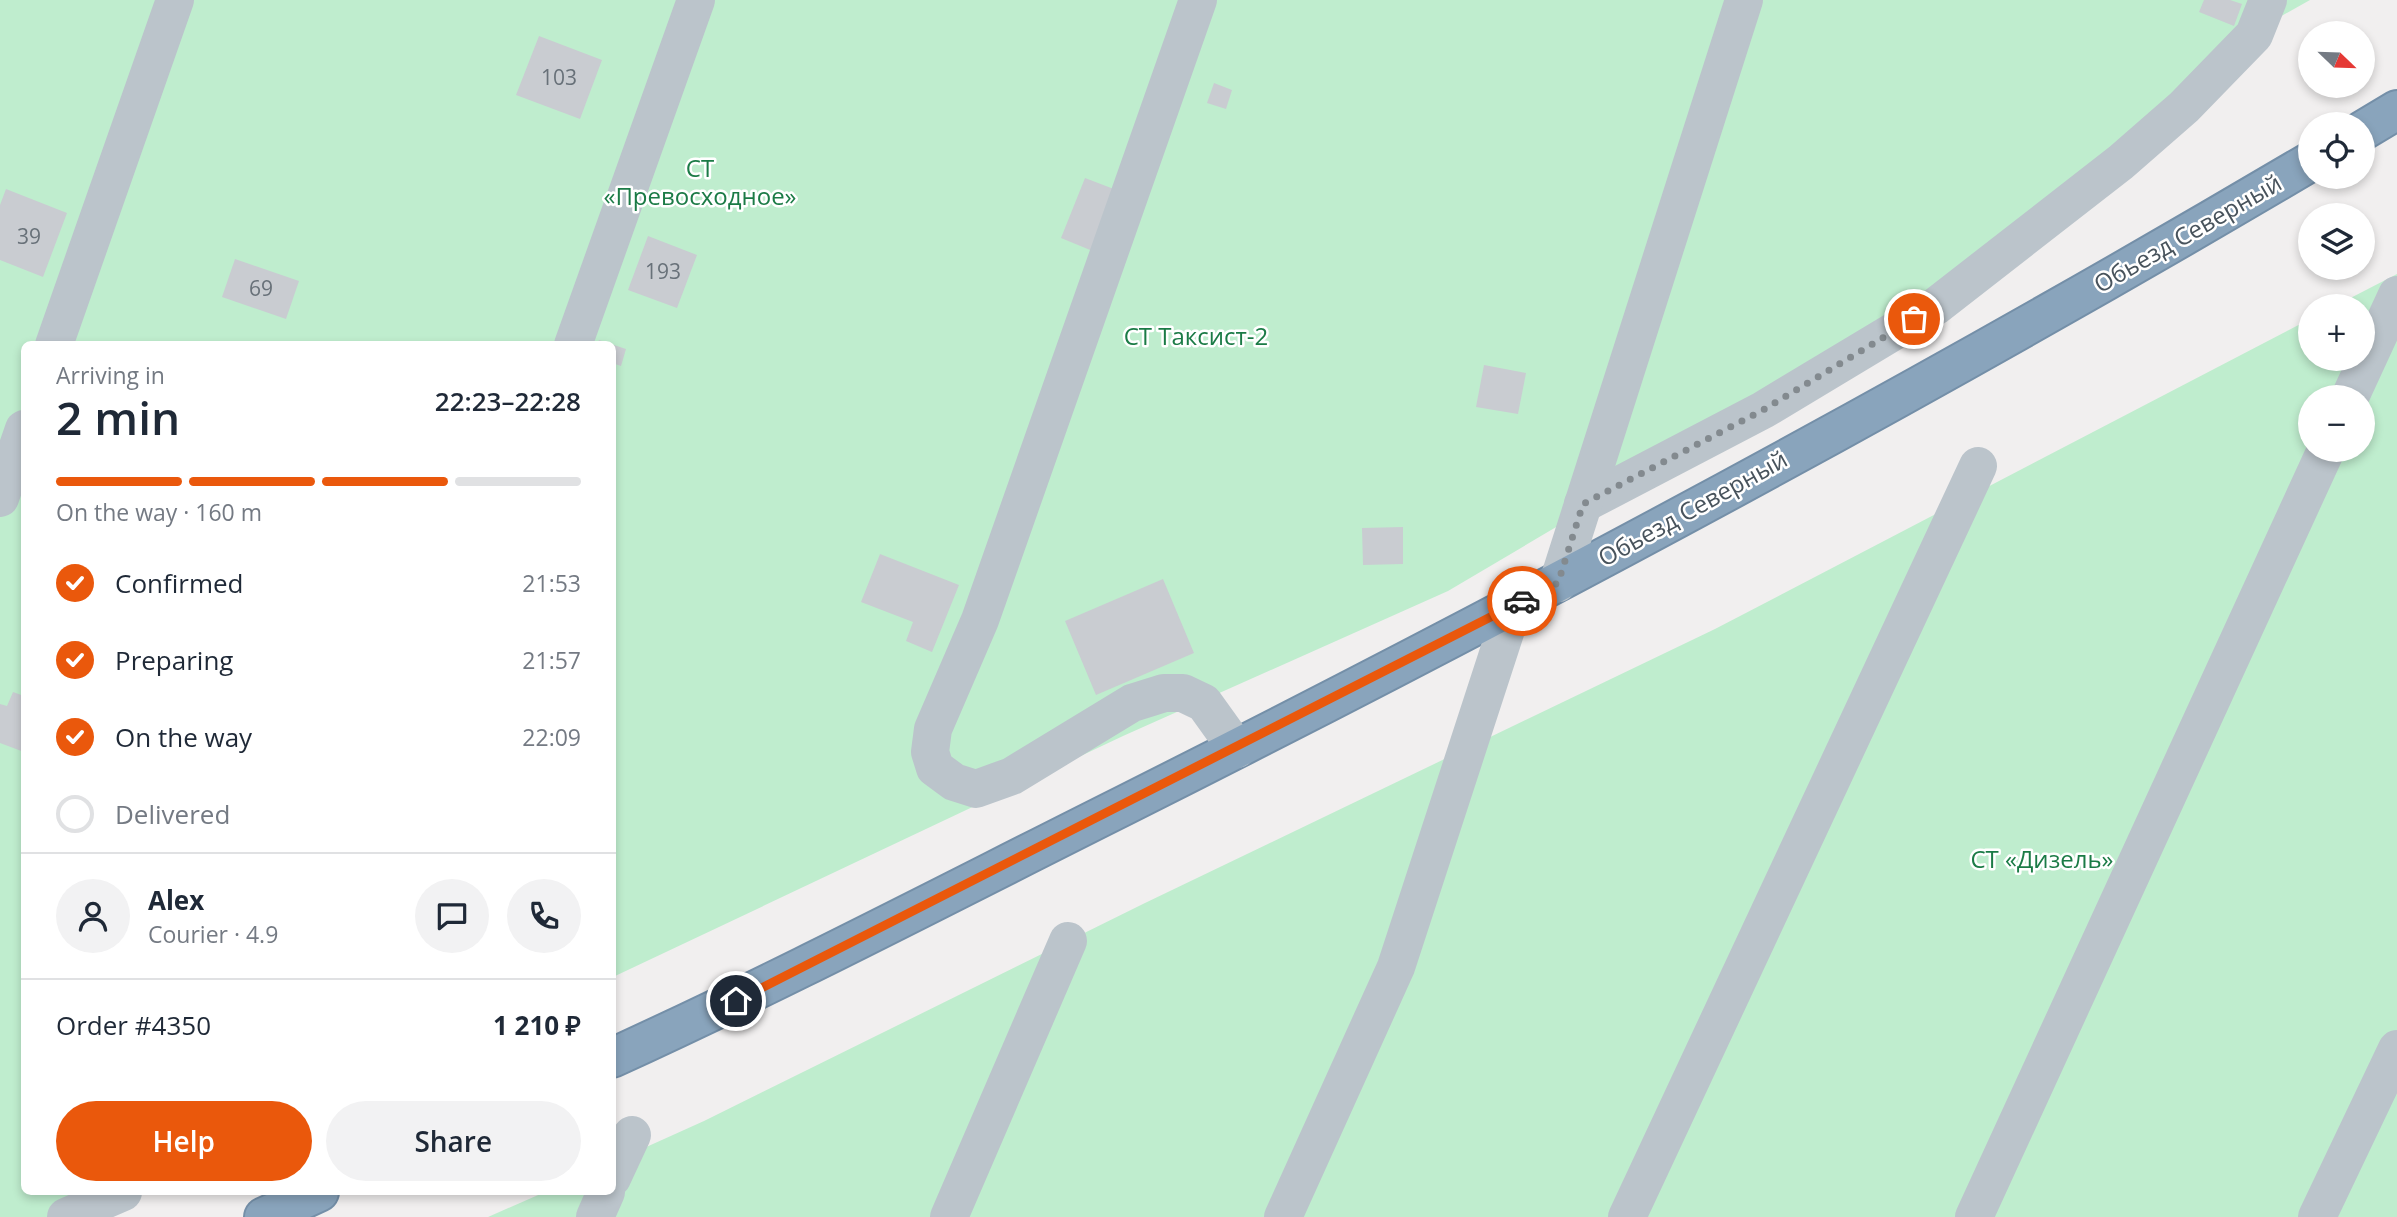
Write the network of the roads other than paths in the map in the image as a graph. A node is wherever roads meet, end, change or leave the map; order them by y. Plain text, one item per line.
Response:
1 (175, 0) edge
2 (696, 0) edge
3 (1198, 0) edge
4 (1744, 0) edge
5 (2268, 0) edge
6 (2397, 110) edge
7 (2375, 123) edge
8 (2298, 169) edge
9 (2397, 295) edge
10 (55, 341) edge
11 (574, 341) edge
12 (2356, 385) edge
13 (21, 438) edge
14 (2320, 462) edge
15 (1978, 466) dead end
16 (0, 498) edge
17 (1583, 504) junction
18 (1558, 583) junction
19 (1514, 605) junction
20 (1237, 749) junction
21 (1068, 941) dead end
22 (2397, 1049) edge
23 (616, 1056) edge
24 (632, 1135) dead end
25 (616, 1169) edge
26 (116, 1195) edge
27 (312, 1195) edge
28 (605, 1195) edge
29 (66, 1217) edge
30 (264, 1217) edge
31 (595, 1217) edge
32 (949, 1217) edge
33 (1283, 1217) edge
34 (1627, 1217) edge
35 (1974, 1217) edge
36 (2317, 1217) edge

1 - 10 street
2 - 11 street
3 - 20 street
4 - 17 street
5 - 17 street
6 - 7 highway
8 - 18 highway, Обьезд Северный
9 - 12 street
13 - 16 street
14 - 35 street
15 - 34 street
17 - 18 street
18 - 19 highway, Обьезд Северный
19 - 20 highway, Обьезд Северный
19 - 33 street
20 - 23 highway, Обьезд Северный
21 - 32 street
22 - 36 street
24 - 25 street
26 - 29 street
27 - 30 highway
28 - 31 street

